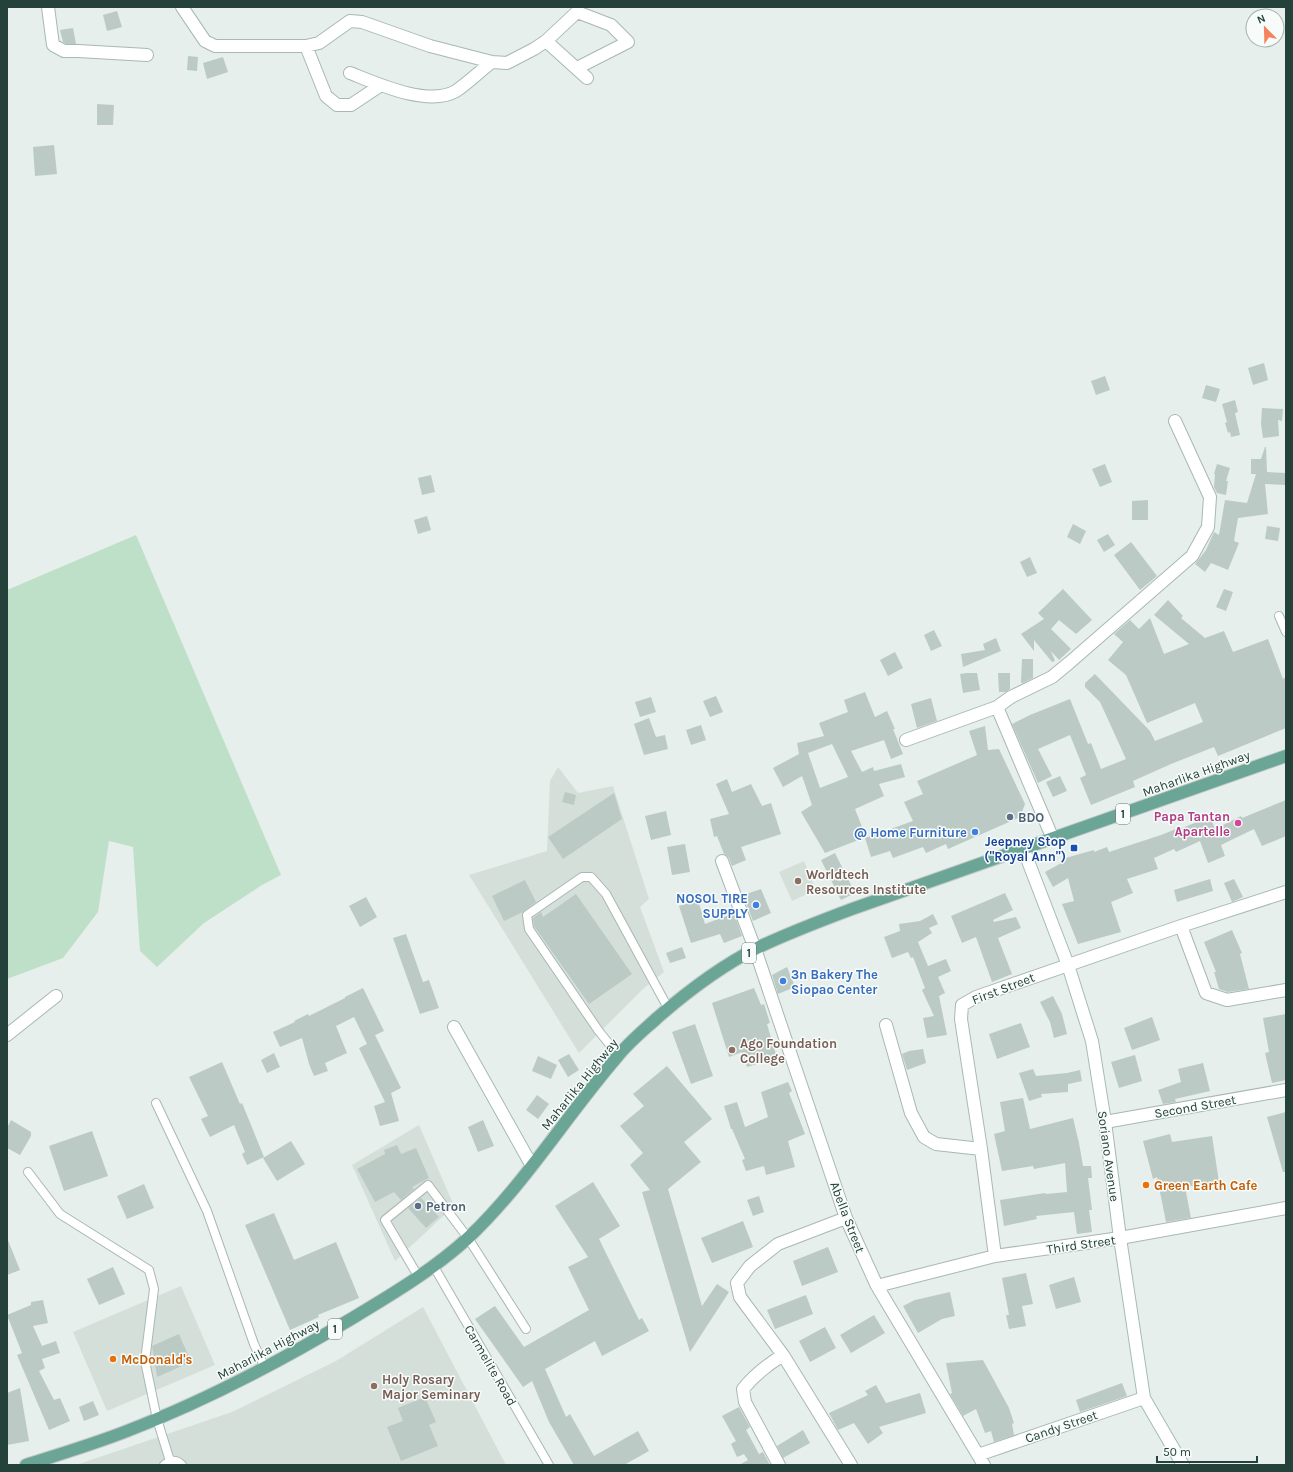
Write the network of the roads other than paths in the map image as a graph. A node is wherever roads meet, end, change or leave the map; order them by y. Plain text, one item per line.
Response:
1 (48, 7) edge
2 (182, 7) edge
3 (546, 40) junction
4 (306, 46) junction
5 (147, 55) dead end
6 (492, 62) junction
7 (576, 68) junction
8 (350, 73) dead end
9 (587, 78) dead end
10 (381, 85) junction
11 (1175, 421) dead end
12 (1279, 616) dead end
13 (1286, 632) edge
14 (997, 707) junction
15 (906, 740) dead end
16 (1286, 756) edge
17 (1053, 839) junction
18 (1023, 848) junction
19 (722, 862) dead end
20 (1286, 892) edge
21 (1181, 926) junction
22 (755, 949) junction
23 (1068, 965) junction
24 (1286, 990) edge
25 (56, 996) dead end
26 (668, 1008) junction
27 (886, 1025) dead end
28 (454, 1027) dead end
29 (7, 1035) edge
30 (618, 1055) junction
31 (1286, 1090) edge
32 (156, 1104) dead end
33 (1105, 1122) junction
34 (981, 1149) junction
35 (532, 1166) junction
36 (28, 1172) dead end
37 (1286, 1208) edge
38 (846, 1218) junction
39 (468, 1238) junction
40 (1120, 1238) junction
41 (995, 1256) junction
42 (433, 1265) junction
43 (418, 1276) junction
44 (877, 1286) junction
45 (526, 1329) dead end
46 (783, 1355) junction
47 (266, 1368) junction
48 (1144, 1398) junction
49 (158, 1419) junction
50 (981, 1460) edge
51 (167, 1463) edge
52 (26, 1465) edge
53 (182, 1465) edge
54 (549, 1465) edge
55 (779, 1465) edge
56 (851, 1465) edge
57 (1183, 1465) edge

1 - 5 street
2 - 4 street
3 - 6 street
3 - 7 street
3 - 7 street
4 - 6 street
4 - 10 street
6 - 10 street
7 - 9 street
8 - 10 street
11 - 14 street
12 - 13 lane
14 - 15 street
14 - 17 street
16 - 17 main road, Maharlika Highway / 1
17 - 18 main road, Maharlika Highway / 1
18 - 22 main road, Maharlika Highway / 1
18 - 23 street, Soriano Avenue
19 - 22 street, Abella Street
20 - 21 street, First Street
21 - 23 street, First Street
21 - 24 street
22 - 26 main road, Maharlika Highway / 1
22 - 38 street, Abella Street
23 - 33 street, Soriano Avenue
23 - 34 street, First Street
25 - 29 street
26 - 30 main road, Maharlika Highway / 1
26 - 30 lane
27 - 34 street
28 - 35 street
30 - 35 main road, Maharlika Highway / 1
31 - 33 street, Second Street
32 - 47 lane
33 - 40 street, Soriano Avenue
34 - 41 street, First Street
35 - 39 main road, Maharlika Highway / 1
36 - 49 lane
37 - 40 street, Third Street
38 - 44 street, Abella Street
38 - 46 street
39 - 42 main road, Maharlika Highway / 1
39 - 43 lane
39 - 45 lane
40 - 41 street, Third Street
40 - 48 street, Soriano Avenue
41 - 44 street, Third Street
42 - 43 main road, Maharlika Highway / 1
42 - 54 lane, Carmelite Road
43 - 47 main road, Maharlika Highway / 1
44 - 50 street, Abella Street
46 - 55 street
46 - 56 street
47 - 49 main road, Maharlika Highway / 1
48 - 50 street, Candy Street
48 - 57 street, Soriano Avenue
49 - 51 lane
49 - 52 main road, Maharlika Highway / 1
51 - 53 lane

